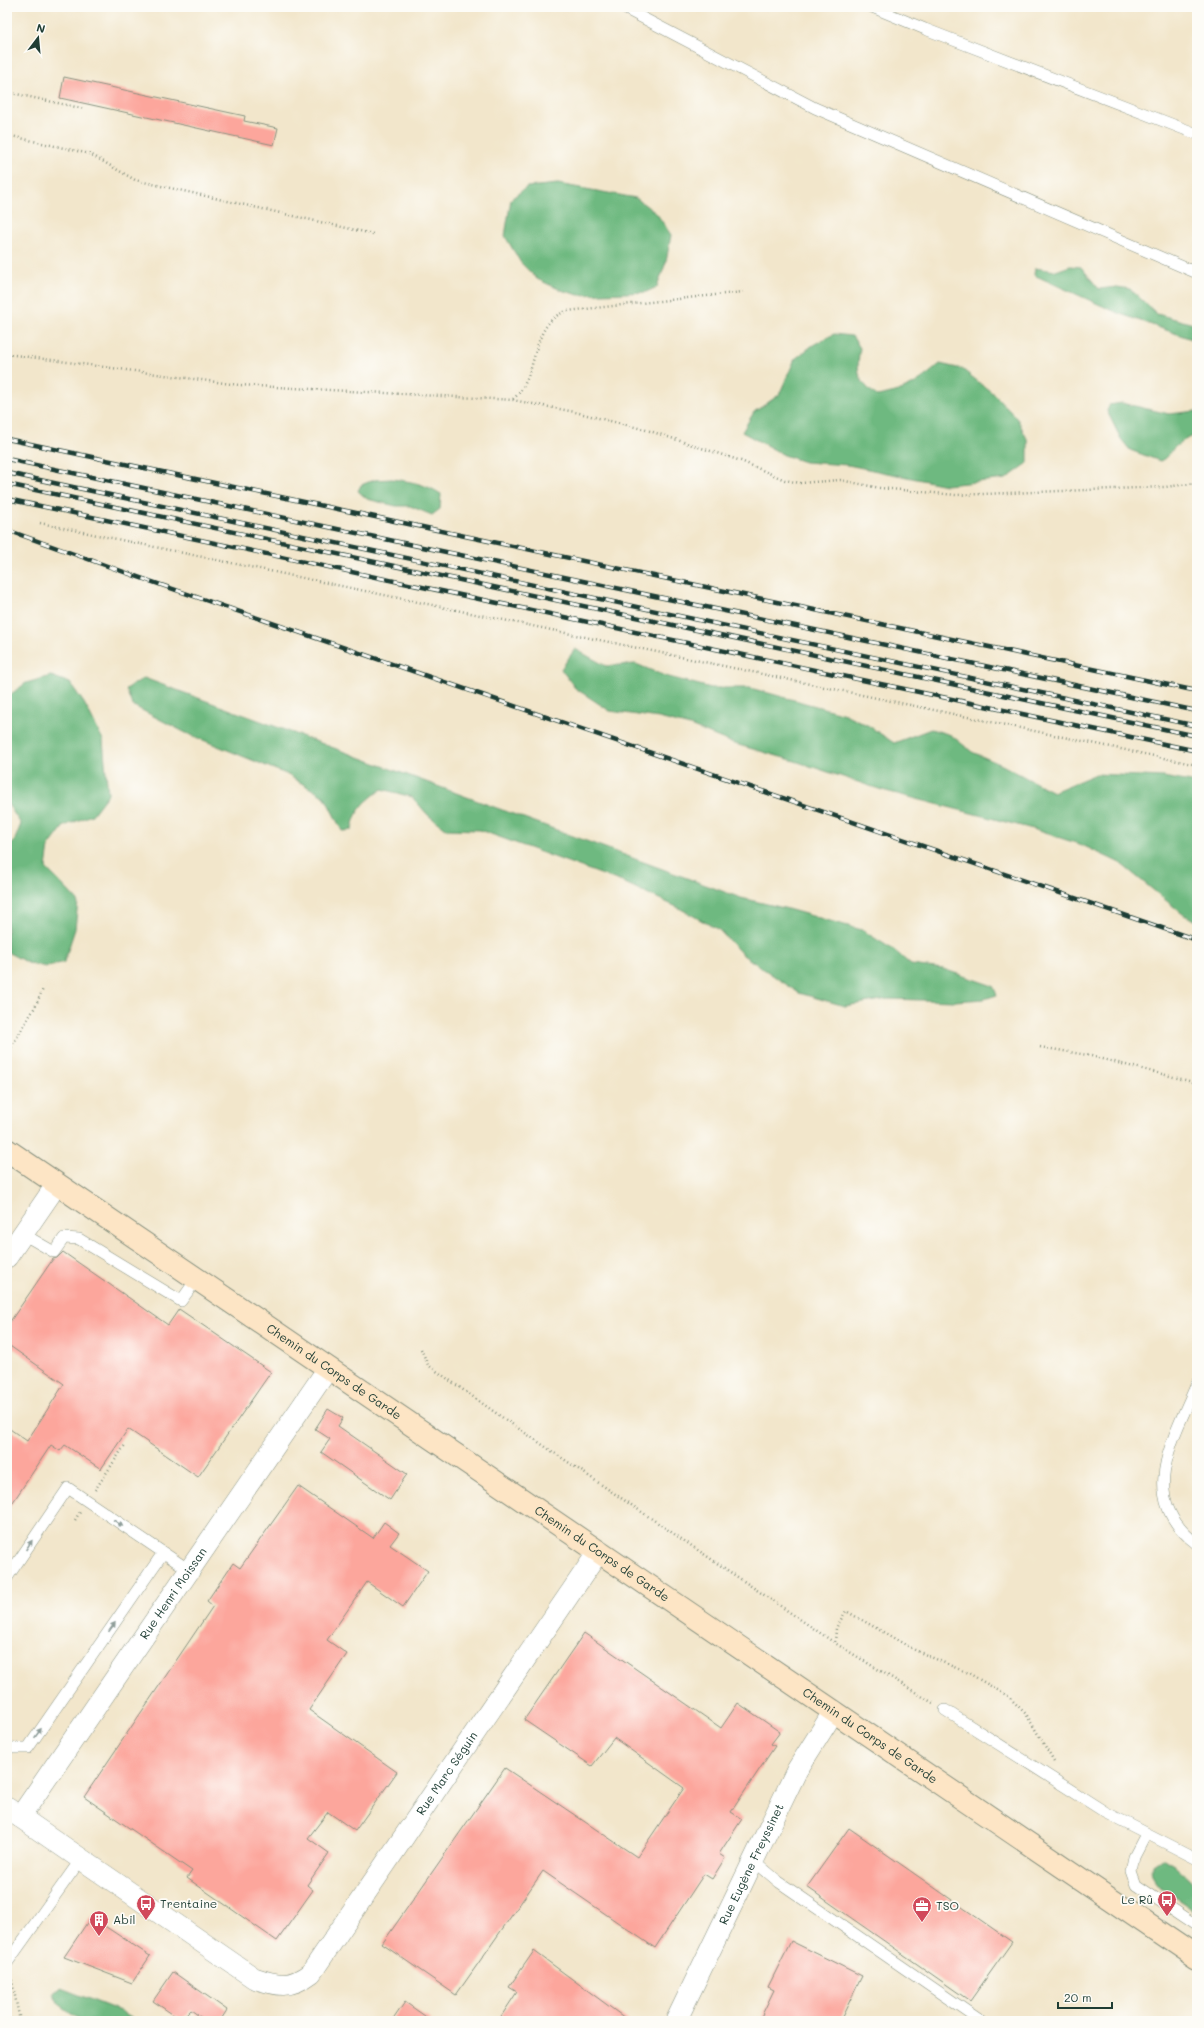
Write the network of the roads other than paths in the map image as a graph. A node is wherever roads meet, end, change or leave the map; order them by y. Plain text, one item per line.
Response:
1 (622, 7) edge
2 (872, 7) edge
3 (1197, 134) edge
4 (1197, 273) edge
5 (7, 1144) edge
6 (7, 1150) edge
7 (57, 1184) junction
8 (23, 1234) junction
9 (7, 1257) edge
10 (196, 1280) junction
11 (327, 1370) junction
12 (1197, 1383) edge
13 (1197, 1544) edge
14 (599, 1551) junction
15 (163, 1553) junction
16 (189, 1570) junction
17 (7, 1578) edge
18 (945, 1710) road end
19 (834, 1711) junction
20 (7, 1746) edge
21 (14, 1813) edge
22 (1146, 1834) junction
23 (81, 1859) junction
24 (1197, 1859) edge
25 (754, 1861) junction
26 (1197, 1926) edge
27 (1197, 1958) edge
28 (8, 1967) edge
29 (676, 2021) edge
30 (981, 2021) edge

1 - 4 lane
2 - 3 lane
5 - 7 street
6 - 7 street, Chemin du Corps de Garde
7 - 8 street
7 - 10 street, Chemin du Corps de Garde
8 - 9 street
8 - 10 lane
10 - 11 street, Chemin du Corps de Garde
11 - 14 street, Chemin du Corps de Garde
11 - 16 street, Rue Henri Moissan
12 - 13 lane
14 - 19 street, Chemin du Corps de Garde
14 - 23 street, Rue Marc Séguin
15 - 16 lane
17 -> 15 lane
20 -> 15 lane
16 - 21 street, Rue Henri Moissan
18 - 22 lane
19 - 25 street, Rue Eugène Freyssinet
19 - 27 street, Chemin du Corps de Garde
21 - 23 street
22 - 24 lane
22 - 26 lane
23 - 28 lane
25 - 29 street, Rue Eugène Freyssinet
25 - 30 lane

